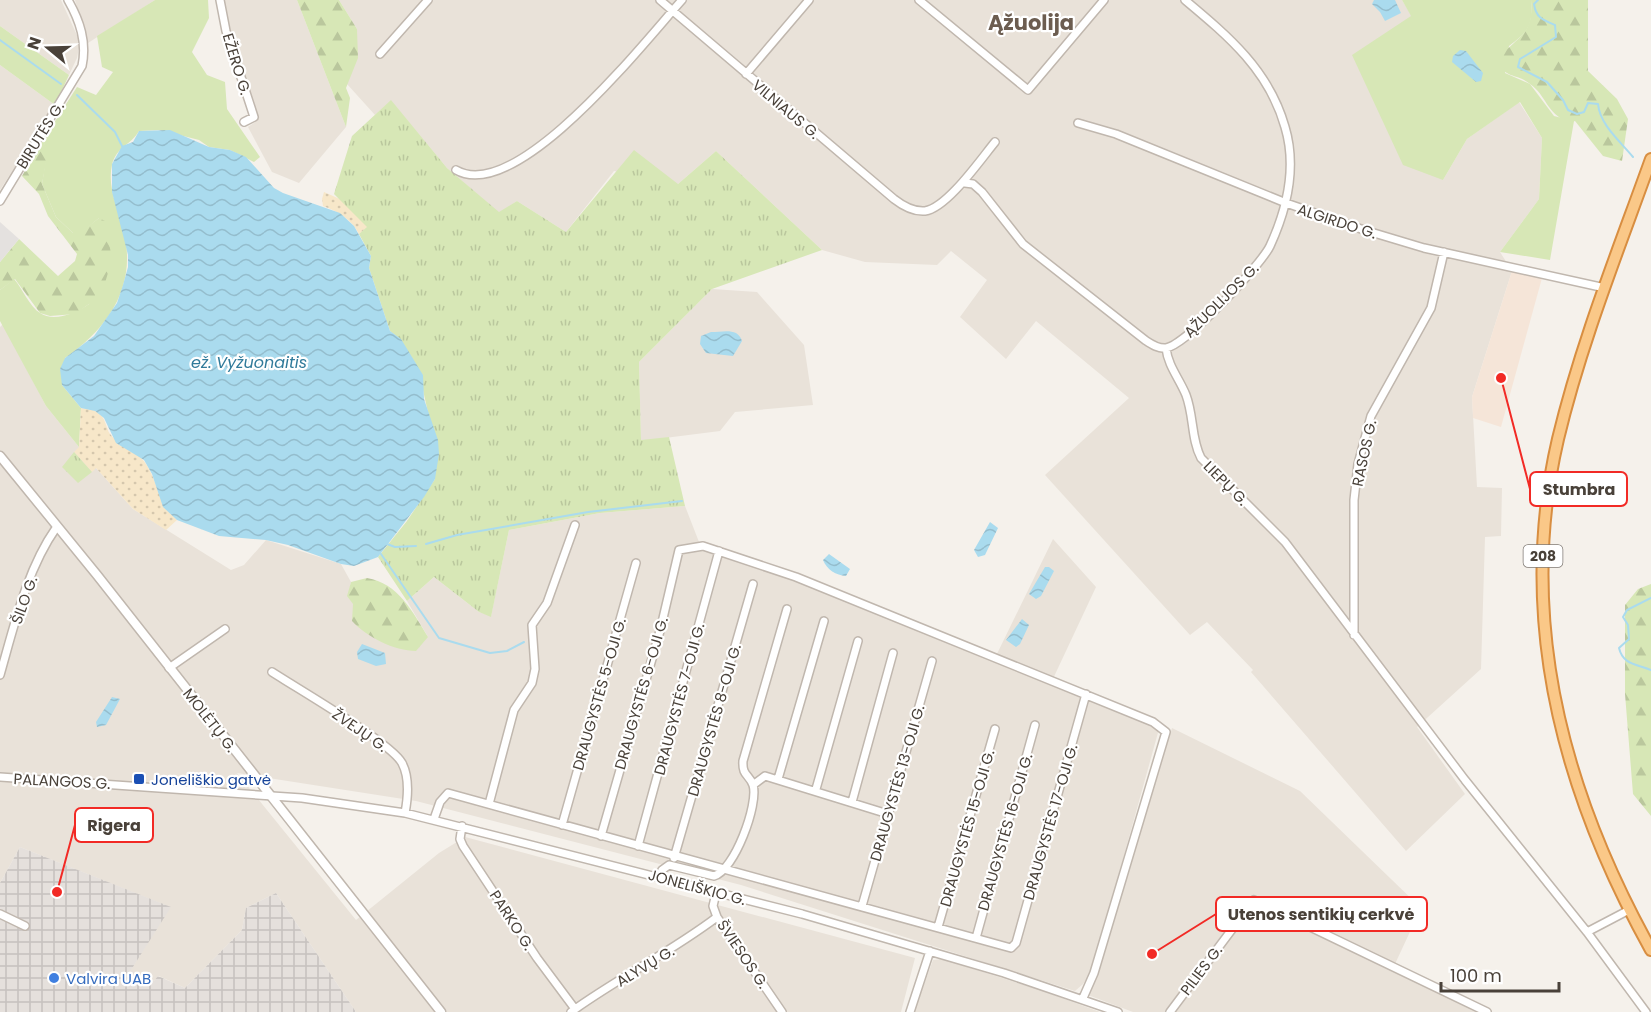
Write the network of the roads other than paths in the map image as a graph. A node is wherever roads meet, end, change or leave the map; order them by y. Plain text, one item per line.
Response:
1 (68, 0) edge
2 (220, 0) edge
3 (428, 0) edge
4 (660, 0) edge
5 (682, 0) edge
6 (809, 0) edge
7 (919, 0) edge
8 (1104, 0) edge
9 (1185, 0) edge
10 (672, 10) junction
11 (380, 54) dead end
12 (746, 74) junction
13 (244, 122) dead end
14 (1078, 123) dead end
15 (995, 142) dead end
16 (1651, 159) edge
17 (456, 170) dead end
18 (965, 183) junction
19 (0, 201) edge
20 (1286, 203) junction
21 (1444, 252) junction
22 (1605, 288) junction
23 (1166, 348) junction
24 (0, 456) edge
25 (575, 525) dead end
26 (56, 528) junction
27 (719, 551) junction
28 (636, 563) dead end
29 (753, 584) dead end
30 (787, 609) dead end
31 (824, 621) dead end
32 (225, 629) dead end
33 (1354, 635) junction
34 (858, 641) dead end
35 (893, 652) dead end
36 (932, 661) dead end
37 (170, 668) junction
38 (272, 672) dead end
39 (0, 675) edge
40 (1086, 694) junction
41 (1035, 725) dead end
42 (995, 729) dead end
43 (0, 777) edge
44 (778, 779) junction
45 (753, 785) junction
46 (816, 789) junction
47 (268, 795) junction
48 (852, 802) junction
49 (489, 804) junction
50 (405, 813) junction
51 (888, 814) junction
52 (434, 819) junction
53 (562, 825) junction
54 (462, 826) junction
55 (601, 836) junction
56 (638, 846) junction
57 (675, 856) junction
58 (669, 865) junction
59 (726, 870) junction
60 (659, 878) junction
61 (716, 893) junction
62 (862, 906) junction
63 (1629, 910) junction
64 (0, 914) edge
65 (717, 917) junction
66 (25, 926) dead end
67 (938, 927) junction
68 (1587, 932) junction
69 (976, 938) junction
70 (1651, 950) edge
71 (930, 951) junction
72 (1083, 998) junction
73 (573, 1011) edge
74 (441, 1012) edge
75 (782, 1012) edge
76 (910, 1012) edge
77 (1118, 1012) edge
78 (1170, 1012) edge
79 (1487, 1012) edge
80 (1646, 1012) edge

1 - 19 street, BIRUTĖS G.
2 - 13 street, EŽERO G.
3 - 11 street
4 - 10 street, VILNIAUS G.
5 - 10 street
6 - 12 street
7 - 8 street
9 - 20 street, ĄŽUOLIJOS G.
10 - 12 street, VILNIAUS G.
10 - 17 street
12 - 18 street, VILNIAUS G.
14 - 20 street, ALGIRDO G.
15 - 18 street
16 - 22 highway, 208
18 - 23 street
20 - 21 street, ALGIRDO G.
20 - 23 street, ĄŽUOLIJOS G.
21 - 22 street, ALGIRDO G.
21 - 33 street, RASOS G.
22 - 63 highway, 208
23 - 33 street, LIEPŲ G.
24 - 26 street, MOLĖTŲ G.
25 - 49 street
26 - 37 street, MOLĖTŲ G.
26 - 39 street, ŠILO G.
27 - 40 street
27 - 55 street, DRAUGYSTĖS 6-OJI G.
27 - 56 street, DRAUGYSTĖS 7-OJI G.
28 - 53 street, DRAUGYSTĖS 5-OJI G.
29 - 57 street, DRAUGYSTĖS 8-OJI G.
30 - 45 street
31 - 44 street
32 - 37 street
33 - 68 street, LIEPŲ G.
34 - 46 street
35 - 48 street
36 - 51 street, DRAUGYSTĖS 13-OJI G.
37 - 47 street, MOLĖTŲ G.
38 - 50 street, ŽVEJŲ G.
40 - 69 street, DRAUGYSTĖS 17-OJI G.
40 - 72 street
41 - 69 street, DRAUGYSTĖS 16-OJI G.
42 - 67 street, DRAUGYSTĖS 15-OJI G.
43 - 47 street, PALANGOS G.
44 - 45 street
44 - 46 street
45 - 59 street
46 - 48 street
47 - 50 street, JONELIŠKIO G.
47 - 74 street, MOLĖTŲ G.
48 - 51 street
49 - 52 street
49 - 53 street
50 - 52 street, JONELIŠKIO G.
51 - 62 street, DRAUGYSTĖS 13-OJI G.
52 - 54 street, JONELIŠKIO G.
53 - 55 street
54 - 60 street, JONELIŠKIO G.
54 - 73 street, PARKO G.
55 - 56 street
56 - 57 street
57 - 58 street, DRAUGYSTĖS 8-OJI G.
57 - 59 street
58 - 59 street
58 - 60 street, DRAUGYSTĖS 8-OJI G.
59 - 62 street
60 - 61 street, JONELIŠKIO G.
61 - 65 street, ŠVIESOS G.
61 - 71 street, JONELIŠKIO G.
62 - 67 street
63 - 68 street
63 - 70 highway, 208
64 - 66 street
65 - 73 street, ALYVŲ G.
65 - 75 street, ŠVIESOS G.
67 - 69 street
68 - 80 street, LIEPŲ G.
71 - 72 street, JONELIŠKIO G.
71 - 76 street
72 - 77 street, JONELIŠKIO G.
78 - 79 street, PILIES G.

